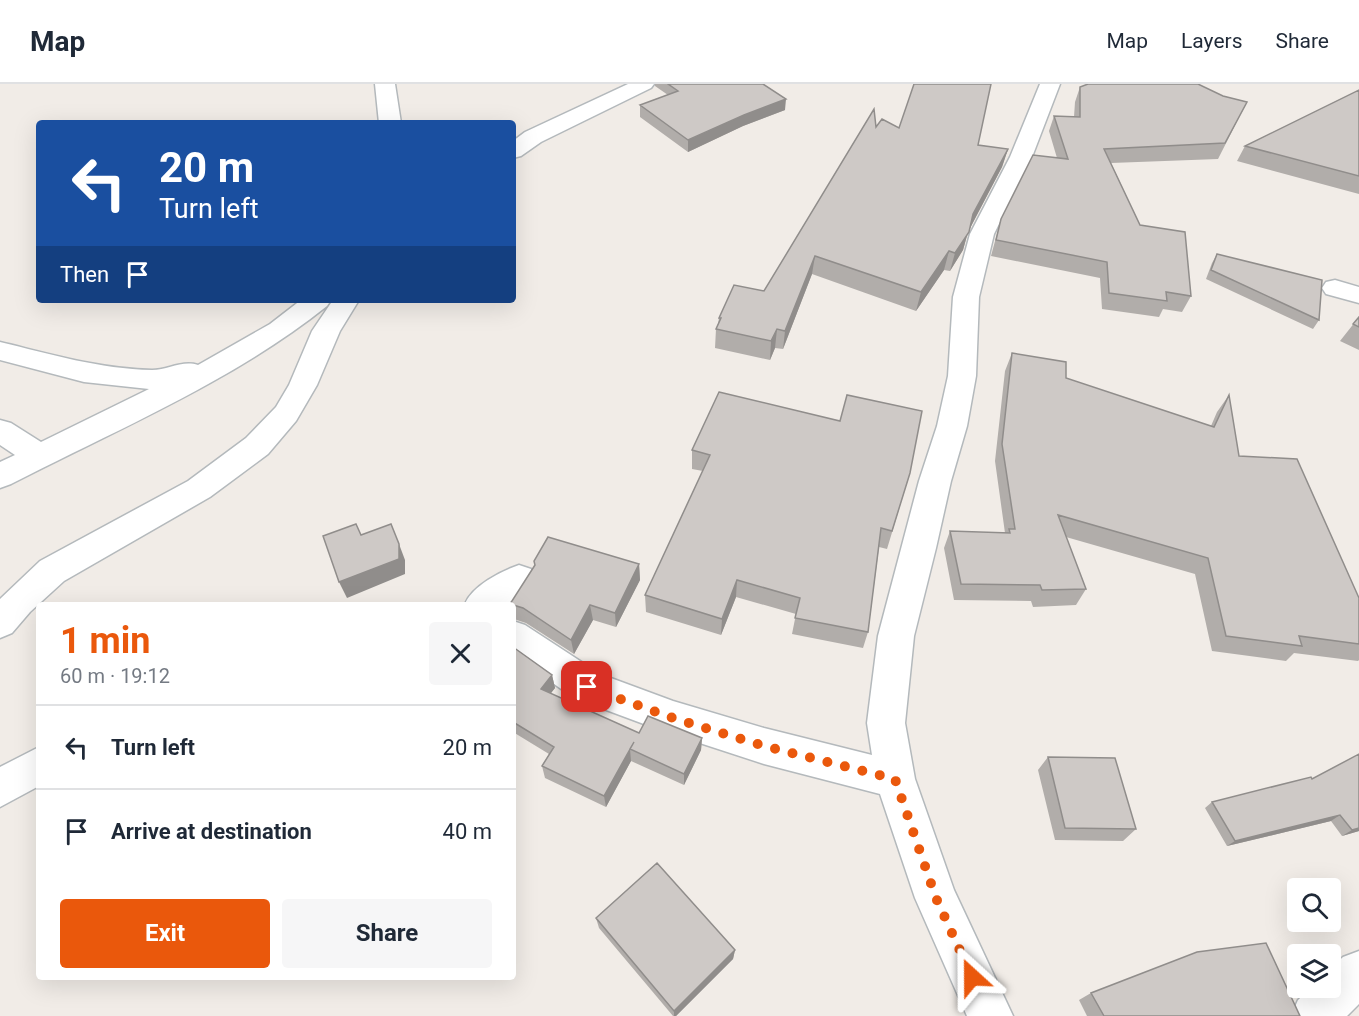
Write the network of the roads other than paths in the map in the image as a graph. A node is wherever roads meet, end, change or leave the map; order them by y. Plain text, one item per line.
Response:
1 (386, 84) edge
2 (644, 84) edge
3 (1050, 84) edge
4 (390, 120) edge
5 (516, 149) edge
6 (312, 303) edge
7 (344, 303) edge
8 (0, 351) edge
9 (221, 365) junction
10 (0, 431) edge
11 (39, 455) junction
12 (0, 476) edge
13 (519, 579) dead end
14 (485, 602) edge
15 (0, 623) edge
16 (516, 638) edge
17 (36, 767) edge
18 (895, 779) junction
19 (0, 788) edge
20 (1359, 973) edge
21 (990, 1016) edge
22 (1314, 1016) edge

1 - 4 street
2 - 5 street
3 - 18 street
6 - 9 street
7 - 15 street
8 - 9 street
9 - 11 street
10 - 11 street
11 - 12 street
13 - 14 street
16 - 18 street
17 - 19 street
18 - 21 street
20 - 22 street

